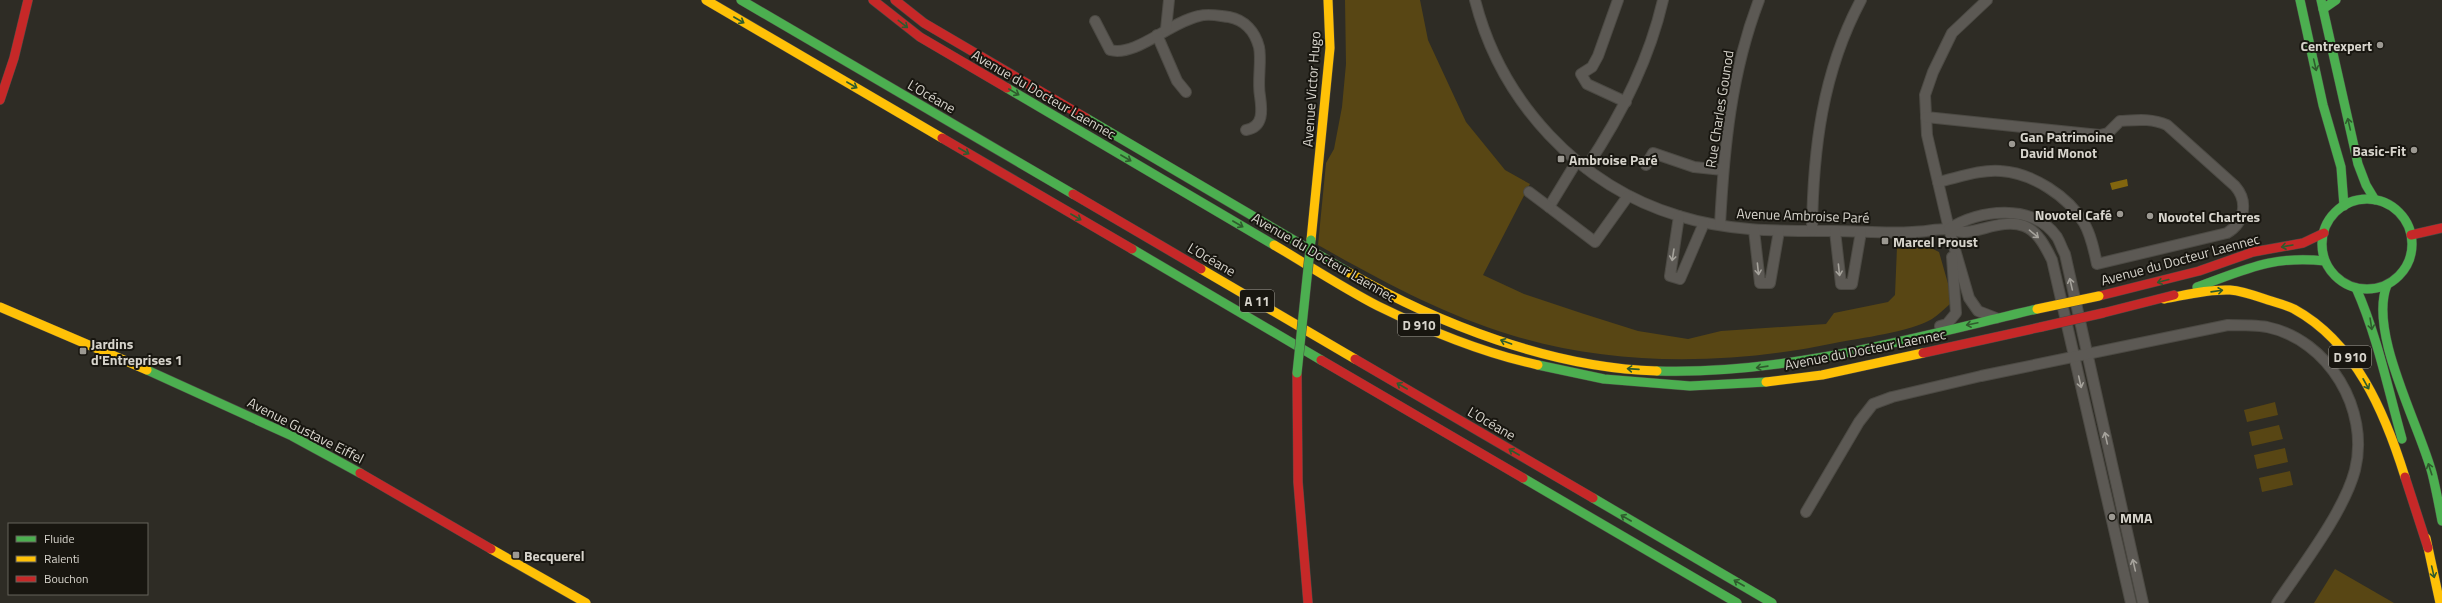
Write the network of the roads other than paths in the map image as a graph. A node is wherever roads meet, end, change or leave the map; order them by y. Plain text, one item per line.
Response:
1 (28, 0) edge
2 (706, 0) edge
3 (741, 0) edge
4 (873, 0) edge
5 (895, 0) edge
6 (1169, 0) edge
7 (1328, 0) edge
8 (1475, 0) edge
9 (1618, 0) edge
10 (1663, 0) edge
11 (1759, 0) edge
12 (1861, 0) edge
13 (1988, 0) edge
14 (2300, 0) edge
15 (2336, 0) edge
16 (2322, 5) edge
17 (1095, 21) dead end
18 (1166, 29) junction
19 (1157, 35) junction
20 (1186, 92) dead end
21 (0, 100) edge
22 (1626, 102) junction
23 (1926, 117) junction
24 (1246, 130) dead end
25 (1577, 161) junction
26 (1646, 165) dead end
27 (1586, 168) junction
28 (1723, 170) junction
29 (1938, 182) junction
30 (1529, 192) dead end
31 (1628, 196) junction
32 (2375, 200) junction
33 (2344, 206) junction
34 (1549, 207) junction
35 (1680, 216) junction
36 (1704, 223) junction
37 (1720, 225) junction
38 (2442, 228) edge
39 (1949, 229) junction
40 (1754, 230) junction
41 (1779, 231) junction
42 (1812, 231) junction
43 (1835, 231) junction
44 (1861, 232) junction
45 (2324, 233) junction
46 (2411, 235) junction
47 (2325, 260) junction
48 (2386, 285) junction
49 (2356, 288) junction
50 (2164, 299) junction
51 (0, 307) edge
52 (1998, 318) junction
53 (1861, 348) junction
54 (2086, 353) junction
55 (2074, 356) junction
56 (1806, 512) dead end
57 (2442, 521) edge
58 (2428, 548) junction
59 (586, 603) edge
60 (1308, 603) edge
61 (1736, 603) edge
62 (1772, 603) edge
63 (2131, 603) edge
64 (2143, 603) edge
65 (2277, 603) edge
66 (2440, 603) edge

1 - 21 main road
2 -> 61 main road, A 11
62 -> 3 main road, L’Océane / A 11
4 -> 50 main road, Avenue du Docteur Laennec / D 910, bridge
53 -> 5 main road, Avenue du Docteur Laennec / D 910
6 - 18 street
7 - 60 main road, Avenue Victor Hugo, bridge
8 - 25 street, Avenue Ambroise Paré
9 - 22 street
10 - 22 street
11 - 28 street, Rue Charles Gounod
12 - 42 street
13 - 23 street
14 -> 33 main road
15 - 16 main road
32 -> 16 main road
17 - 19 street
18 - 19 street
18 - 24 street
19 - 20 street
22 - 27 street
23 - 29 street
23 - 29 street
25 - 27 street, Avenue Ambroise Paré
25 - 34 street
26 - 28 street
27 - 31 street, Avenue Ambroise Paré
28 - 37 street, Rue Charles Gounod
29 - 39 street
30 - 34 street
31 - 34 street
31 - 35 street, Avenue Ambroise Paré
32 - 33 main road
32 - 46 main road
33 - 45 main road
35 - 36 street, Avenue Ambroise Paré
35 -> 36 street
36 - 37 street, Avenue Ambroise Paré
37 - 40 street, Avenue Ambroise Paré
38 - 46 main road
39 - 44 street, Avenue Ambroise Paré
39 - 52 street
39 - 53 street
54 -> 39 street
39 -> 55 street, Avenue Ambroise Paré
40 - 41 street, Avenue Ambroise Paré
40 -> 41 street
41 - 42 street, Avenue Ambroise Paré
42 - 43 street, Avenue Ambroise Paré
43 - 44 street, Avenue Ambroise Paré
43 -> 44 street
45 - 47 main road
45 -> 52 main road, Avenue du Docteur Laennec / D 910, bridge
46 - 48 main road
47 - 49 main road
47 - 50 main road, Avenue du Docteur Laennec / D 910
48 - 49 main road
57 -> 48 main road, D 910
49 -> 58 main road, D 910
50 -> 58 main road, D 910
51 - 59 main road, Avenue Gustave Eiffel
52 -> 53 main road, Avenue du Docteur Laennec / D 910
54 - 55 street
64 -> 54 street
54 - 65 street
55 - 56 street
55 -> 63 street, Avenue Ambroise Paré
58 -> 66 main road, D 910

